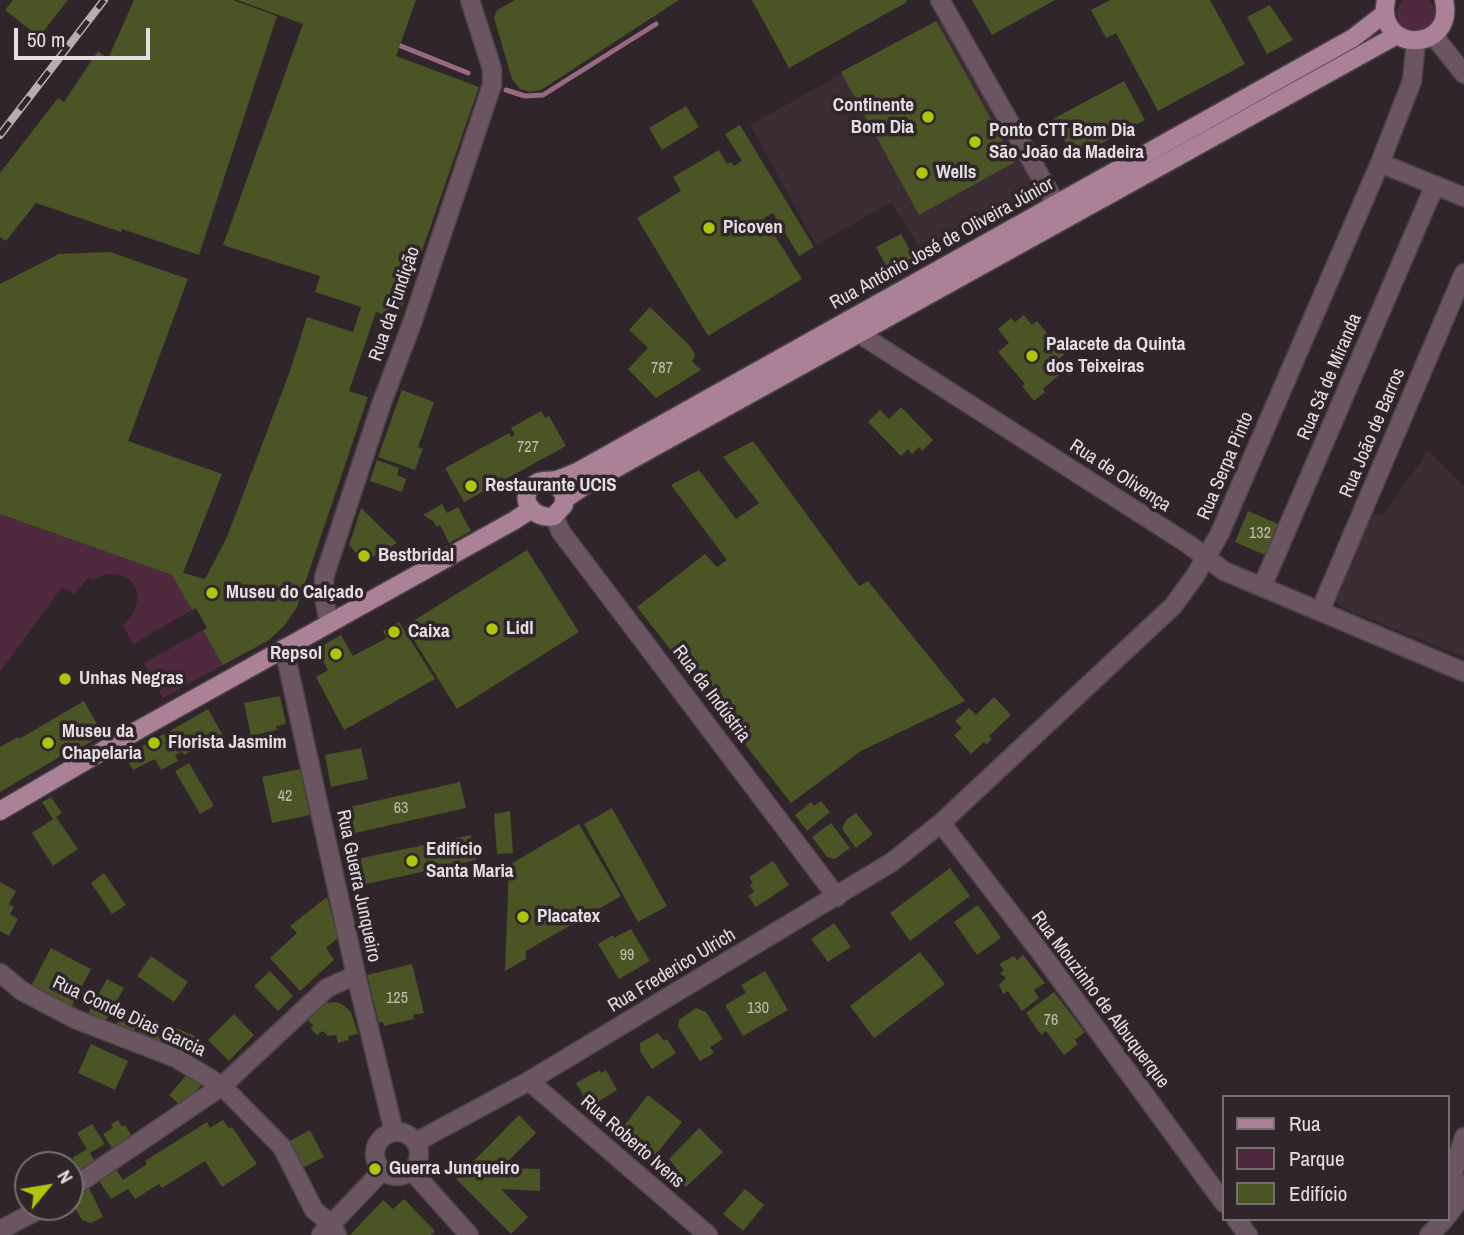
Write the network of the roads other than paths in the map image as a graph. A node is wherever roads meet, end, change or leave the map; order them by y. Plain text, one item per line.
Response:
1 (470, 0) edge
2 (940, 0) edge
3 (1444, 0) edge
4 (1385, 7) edge
5 (1397, 35) junction
6 (1433, 35) junction
7 (1416, 41) junction
8 (1464, 74) edge
9 (1380, 163) junction
10 (1435, 185) junction
11 (1464, 197) edge
12 (1056, 204) junction
13 (1464, 273) edge
14 (852, 328) junction
15 (553, 481) junction
16 (565, 499) junction
17 (530, 510) junction
18 (554, 516) junction
19 (1206, 558) junction
20 (1262, 586) junction
21 (1320, 611) junction
22 (329, 624) junction
23 (284, 648) junction
24 (1464, 672) edge
25 (0, 811) edge
26 (941, 823) junction
27 (837, 897) junction
28 (0, 974) edge
29 (356, 975) junction
30 (529, 1081) junction
31 (222, 1086) junction
32 (394, 1132) junction
33 (1464, 1137) edge
34 (416, 1142) junction
35 (382, 1171) junction
36 (412, 1171) junction
37 (84, 1180) edge
38 (1457, 1191) edge
39 (1222, 1200) edge
40 (1450, 1208) edge
41 (17, 1221) edge
42 (1443, 1221) edge
43 (0, 1230) edge
44 (330, 1231) edge
45 (470, 1235) edge
46 (708, 1235) edge
47 (1429, 1235) edge

1 - 22 street, Rua da Fundição
2 - 12 street
3 - 6 main road
4 - 5 main road, Rua António José de Oliveira Júnior
4 - 12 main road, Rua António José de Oliveira Júnior
5 - 7 main road
5 - 14 main road, Rua António José de Oliveira Júnior
6 - 7 main road
6 - 8 street
7 - 9 street, Rua Serpa Pinto
9 - 10 street
9 - 19 street, Rua Serpa Pinto
10 - 11 street
10 - 20 street, Rua Sá de Miranda
12 - 14 main road, Rua António José de Oliveira Júnior
13 - 21 street, Rua João de Barros
14 - 15 main road, Rua António José de Oliveira Júnior
14 - 16 main road, Rua António José de Oliveira Júnior
14 - 19 street, Rua de Olivença
15 - 16 main road
15 - 17 main road, Rua António José de Oliveira Júnior
16 - 18 main road, Rua António José de Oliveira Júnior
17 - 18 main road
17 - 22 main road
18 - 27 street, Rua da Indústria
19 - 20 street, Rua de Olivença
19 - 26 street, Rua Serpa Pinto
20 - 21 street, Rua de Olivença
21 - 24 street, Rua de Olivença
22 - 23 main road
23 - 25 main road
23 - 29 street, Rua Guerra Junqueiro
26 - 27 street, Rua Frederico Ulrich
26 - 39 street, Rua Mouzinho de Albuquerque
27 - 30 street, Rua Frederico Ulrich
28 - 31 street, Rua Conde Dias Garcia
29 - 31 street
29 - 32 street, Rua Guerra Junqueiro
30 - 34 street, Rua Frederico Ulrich
30 - 46 street, Rua Roberto Ivens
31 - 37 street
31 - 44 street, Rua Conde Dias Garcia
32 - 34 street
32 - 35 street
33 - 38 street
34 - 36 street
35 - 36 street
35 - 44 street
36 - 45 street
38 - 40 street
41 - 43 street
42 - 47 street

